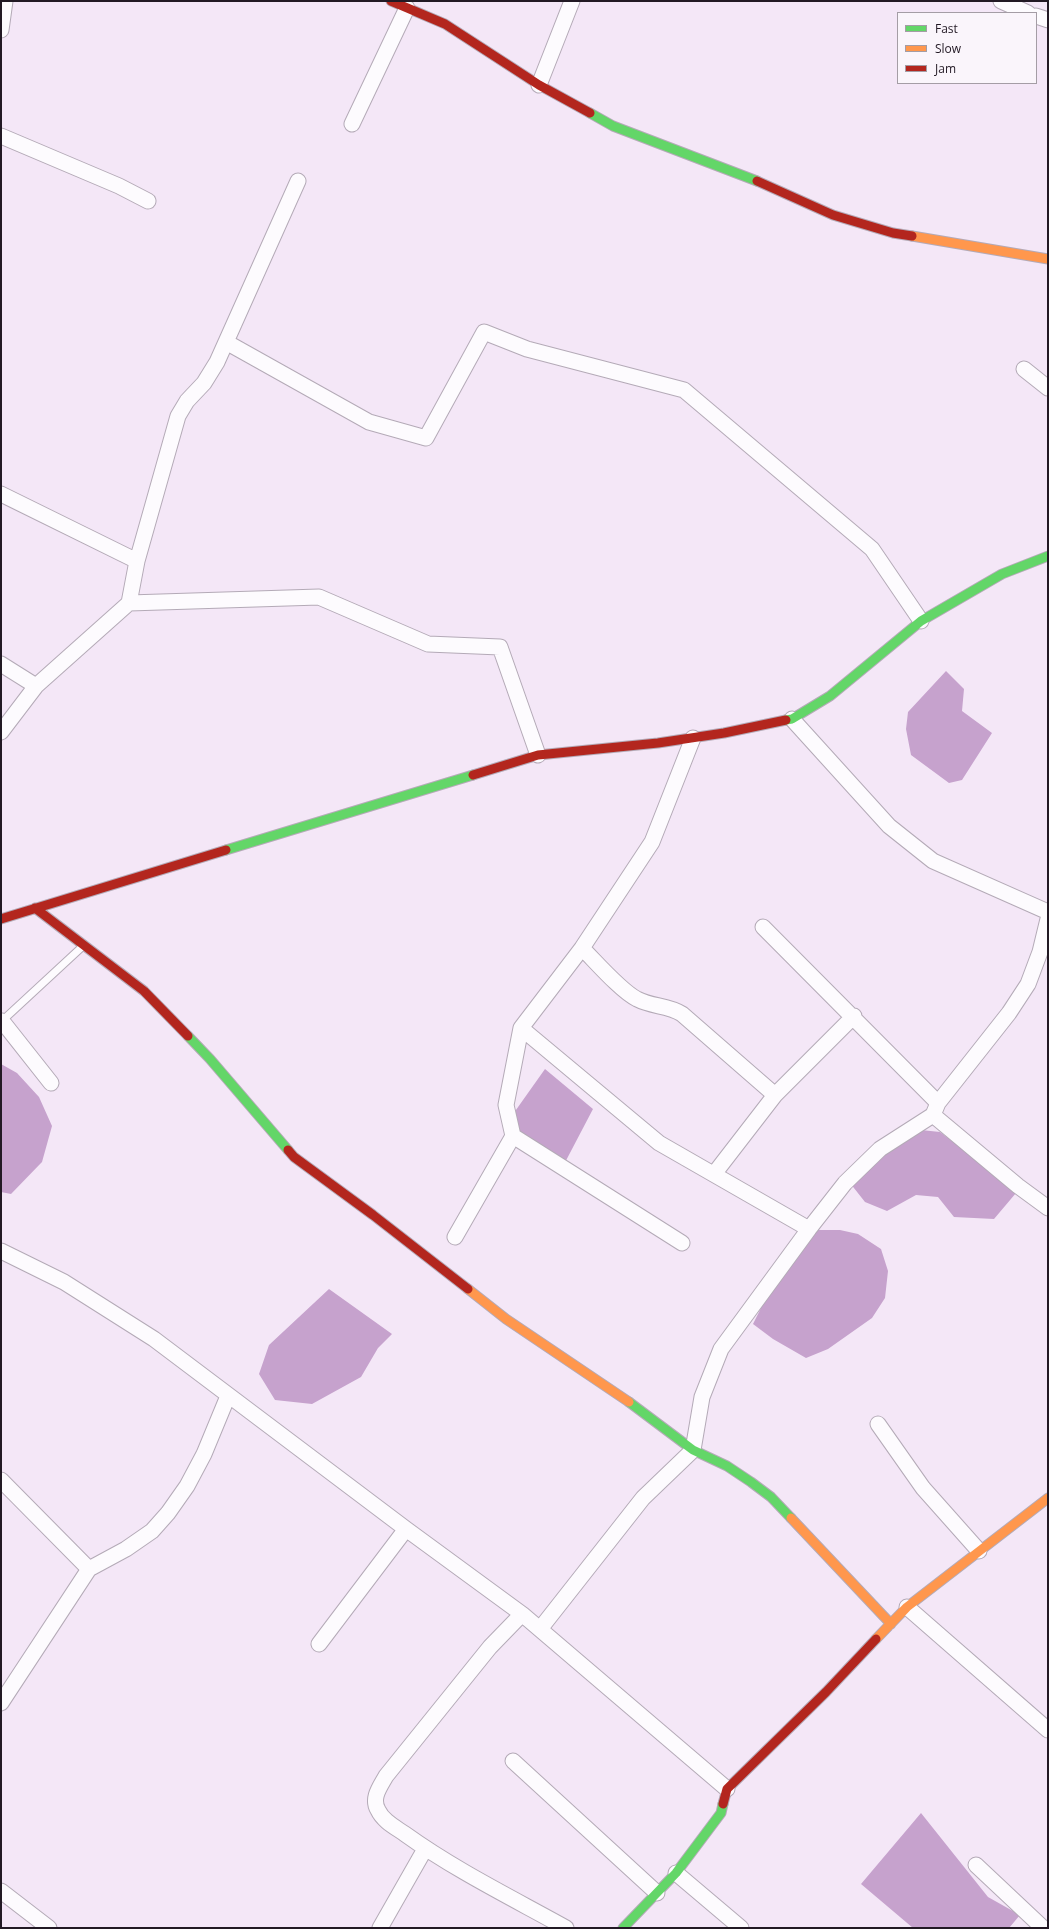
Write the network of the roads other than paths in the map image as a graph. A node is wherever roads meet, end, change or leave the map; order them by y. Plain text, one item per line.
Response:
1 (5, 1) edge
2 (391, 1) edge
3 (572, 1) edge
4 (1001, 1) edge
5 (407, 8) junction
6 (1026, 12) edge
7 (1037, 16) edge
8 (1048, 20) edge
9 (1, 30) edge
10 (539, 85) junction
11 (352, 124) dead end
12 (1, 136) edge
13 (298, 181) dead end
14 (148, 201) dead end
15 (1048, 259) edge
16 (226, 342) junction
17 (1024, 369) dead end
18 (1048, 388) edge
19 (1, 494) edge
20 (1048, 556) edge
21 (137, 561) junction
22 (129, 603) junction
23 (921, 621) junction
24 (1, 664) edge
25 (36, 686) junction
26 (792, 719) junction
27 (1, 732) edge
28 (694, 738) junction
29 (538, 755) junction
30 (35, 908) junction
31 (1048, 912) edge
32 (1, 919) edge
33 (1048, 919) edge
34 (763, 927) dead end
35 (83, 945) junction
36 (582, 948) junction
37 (854, 1016) junction
38 (2, 1020) edge
39 (521, 1028) junction
40 (51, 1083) dead end
41 (774, 1095) junction
42 (936, 1109) junction
43 (513, 1136) junction
44 (714, 1174) junction
45 (1048, 1208) edge
46 (810, 1229) junction
47 (455, 1236) dead end
48 (682, 1243) dead end
49 (1, 1251) edge
50 (228, 1396) junction
51 (878, 1424) dead end
52 (693, 1450) junction
53 (1, 1480) edge
54 (1048, 1498) edge
55 (406, 1529) junction
56 (979, 1551) junction
57 (89, 1569) junction
58 (907, 1607) junction
59 (522, 1614) junction
60 (891, 1624) junction
61 (540, 1629) junction
62 (319, 1644) dead end
63 (1, 1702) edge
64 (1048, 1730) edge
65 (513, 1761) dead end
66 (727, 1789) junction
67 (425, 1849) junction
68 (976, 1865) dead end
69 (676, 1873) junction
70 (1, 1891) edge
71 (657, 1893) junction
72 (49, 1928) edge
73 (380, 1928) edge
74 (566, 1928) edge
75 (623, 1928) edge
76 (741, 1928) edge
77 (1043, 1928) edge

1 - 9 street
2 - 5 street
3 - 10 street
4 - 6 street
5 - 10 street
5 - 11 street
7 - 8 street
10 - 15 street
12 - 14 street
13 - 16 street
16 - 21 street
16 - 23 street
17 - 18 street
19 - 21 street
20 - 23 street
21 - 22 street
22 - 25 street
22 - 29 street
23 - 26 street
24 - 25 street
25 - 27 street
26 - 28 street
26 - 31 street
28 - 29 street
28 - 36 street
29 - 30 street
30 - 32 street
30 - 35 street
33 - 42 street
34 - 37 street
35 - 38 lane
35 - 52 street
36 - 39 street
36 - 41 street
37 - 41 street
37 - 42 street
38 - 40 street
39 - 43 street
39 - 44 street
41 - 44 street
42 - 45 street
42 - 46 street
43 - 47 street
43 - 48 street
44 - 46 street
46 - 52 street
49 - 50 street
50 - 55 street
50 - 57 street
51 - 56 street
52 - 60 street
52 - 61 street
53 - 57 street
54 - 56 street
55 - 59 street
55 - 62 street
56 - 58 street
57 - 63 street
58 - 60 street
58 - 64 street
59 - 61 street
59 - 67 street
60 - 66 street
61 - 66 street
65 - 71 street
66 - 69 street
67 - 73 street
67 - 74 street
68 - 77 street
69 - 71 street
69 - 76 street
70 - 72 street
71 - 75 street

